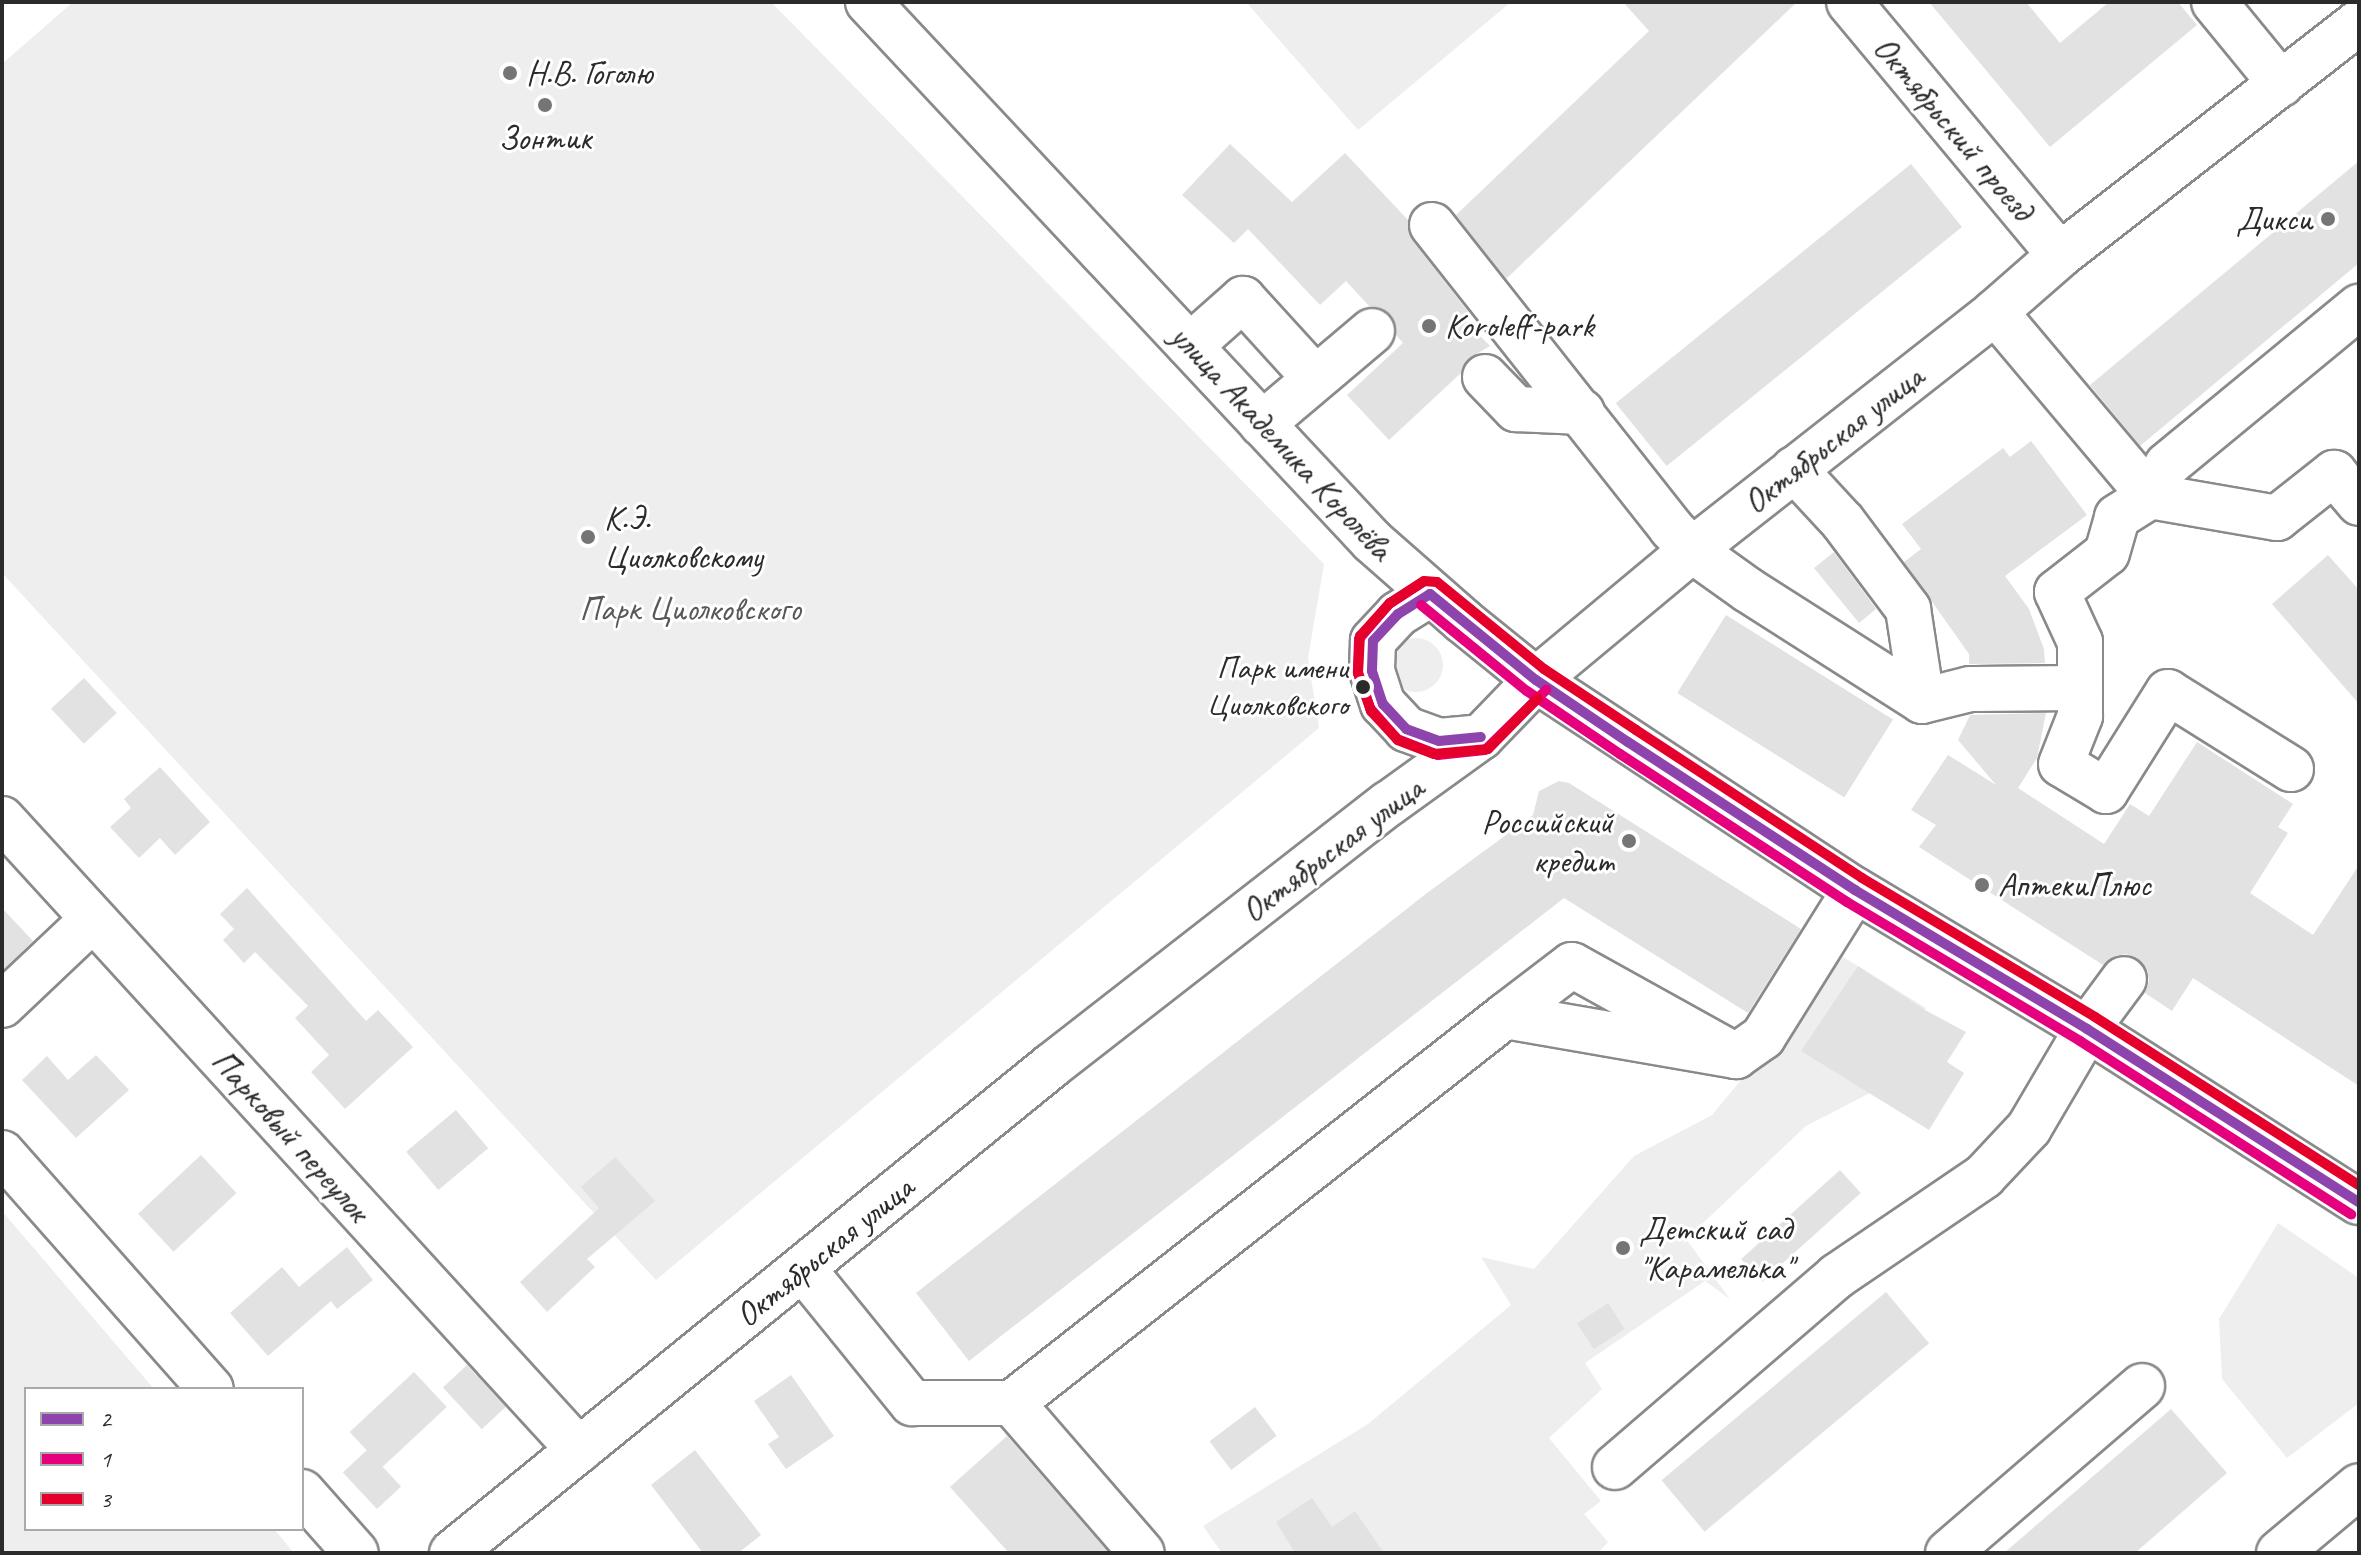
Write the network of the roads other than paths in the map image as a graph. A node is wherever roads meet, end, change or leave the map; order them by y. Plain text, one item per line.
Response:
1 (868, 2) edge
2 (1849, 2) edge
3 (2214, 2) edge
4 (2359, 22) edge
5 (2281, 84) junction
6 (1432, 225) dead end
7 (2060, 255) junction
8 (2359, 307) edge
9 (1995, 312) junction
10 (1372, 331) dead end
11 (1190, 346) junction
12 (1485, 377) dead end
13 (1315, 378) junction
14 (1582, 412) junction
15 (1262, 424) junction
16 (1794, 469) junction
17 (2351, 476) edge
18 (2150, 496) junction
19 (1692, 550) junction
20 (1430, 594) junction
21 (1536, 680) junction
22 (2080, 688) junction
23 (1922, 701) junction
24 (1481, 737) junction
25 (2291, 769) dead end
26 (2, 819) edge
27 (1855, 890) junction
28 (93, 919) junction
29 (2124, 979) dead end
30 (2, 1005) edge
31 (1505, 1016) junction
32 (2087, 1029) junction
33 (1736, 1056) junction
34 (2, 1153) edge
35 (2356, 1194) edge
36 (803, 1269) junction
37 (2142, 1386) dead end
38 (209, 1387) edge
39 (1012, 1403) junction
40 (579, 1450) junction
41 (1615, 1467) dead end
42 (2359, 1486) edge
43 (304, 1494) edge
44 (356, 1553) edge
45 (452, 1553) edge
46 (1142, 1553) edge
47 (1948, 1553) edge
48 (2279, 1553) edge

1 - 11 street, улица Академика Королёва
2 - 7 street, Октябрьский проезд
3 - 5 street
4 - 5 street, Октябрьская улица
5 - 7 street, Октябрьская улица
6 - 14 street
7 - 9 street, Октябрьская улица
8 - 18 street
9 - 16 street, Октябрьская улица
9 - 18 street
10 - 13 street
11 - 13 street
11 - 15 street, улица Академика Королёва
12 - 14 street
13 - 15 street
14 - 19 street
15 - 20 street, улица Академика Королёва
16 - 19 street, Октябрьская улица
16 - 23 street
17 - 18 street
18 - 22 street
19 - 21 street, Октябрьская улица
19 - 23 street
20 - 21 street, улица Академика Королёва
20 - 24 street
21 - 24 street, Октябрьская улица
21 - 27 street, улица Академика Королёва
22 - 23 street
22 - 25 street
24 - 36 street, Октябрьская улица
26 - 28 street, Парковый переулок
27 - 32 street, улица Академика Королёва
27 - 33 street
28 - 30 street
28 - 40 street, Парковый переулок
29 - 32 street
31 - 33 street
31 - 33 street
31 - 39 street
32 - 35 street, улица Академика Королёва
32 - 41 street
34 - 38 street
36 - 39 street
36 - 40 street, Октябрьская улица
37 - 47 street
39 - 46 street
40 - 45 street, Октябрьская улица
42 - 48 street
43 - 44 street

